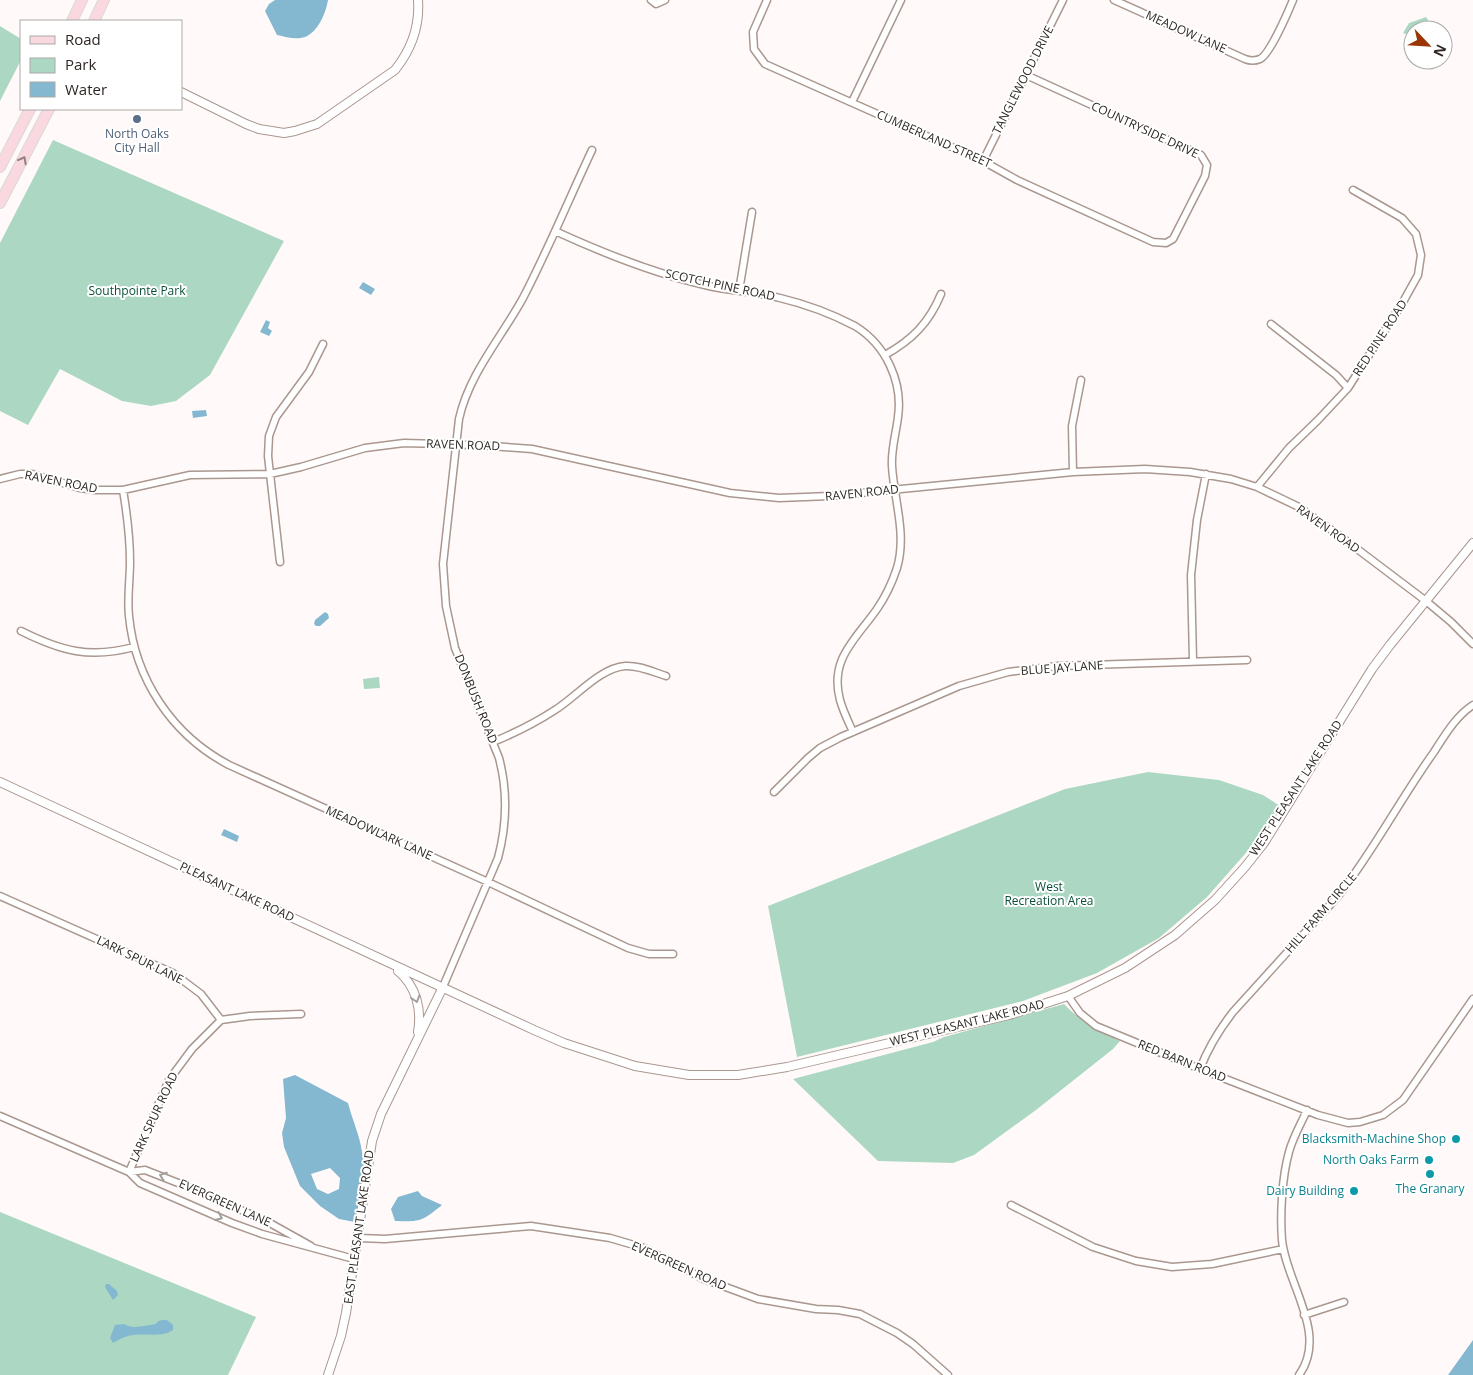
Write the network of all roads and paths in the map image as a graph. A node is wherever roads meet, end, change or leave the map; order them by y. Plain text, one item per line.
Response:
1 (82, 0) edge
2 (104, 0) edge
3 (418, 0) edge
4 (651, 0) edge
5 (665, 0) edge
6 (767, 0) edge
7 (901, 0) edge
8 (1063, 0) edge
9 (1114, 0) edge
10 (1293, 0) edge
11 (72, 20) edge
12 (94, 20) edge
13 (1026, 75) junction
14 (182, 92) edge
15 (852, 102) junction
16 (29, 110) edge
17 (48, 110) edge
18 (592, 150) dead end
19 (983, 160) junction
20 (0, 167) edge
21 (1353, 190) dead end
22 (0, 203) edge
23 (752, 212) dead end
24 (554, 231) junction
25 (1166, 243) joint
26 (739, 291) junction
27 (941, 294) dead end
28 (1271, 324) dead end
29 (323, 344) dead end
30 (885, 355) junction
31 (1081, 380) dead end
32 (1348, 388) junction
33 (457, 444) junction
34 (1073, 472) junction
35 (270, 474) junction
36 (1206, 474) junction
37 (0, 479) edge
38 (1257, 487) junction
39 (123, 490) junction
40 (895, 490) junction
41 (1473, 543) edge
42 (280, 562) dead end
43 (1426, 601) junction
44 (21, 631) dead end
45 (1473, 644) edge
46 (134, 647) junction
47 (1247, 660) dead end
48 (1193, 661) junction
49 (666, 676) dead end
50 (1473, 705) edge
51 (853, 732) junction
52 (494, 742) junction
53 (0, 782) edge
54 (774, 792) dead end
55 (488, 882) junction
56 (0, 896) edge
57 (461, 946) joint
58 (673, 954) dead end
59 (389, 963) junction
60 (442, 989) junction
61 (1068, 996) junction
62 (1473, 999) edge
63 (474, 1003) joint
64 (301, 1014) dead end
65 (221, 1020) junction
66 (416, 1044) junction
67 (1200, 1069) junction
68 (1307, 1110) junction
69 (0, 1116) edge
70 (129, 1172) junction
71 (1012, 1205) dead end
72 (359, 1238) junction
73 (1283, 1249) junction
74 (317, 1250) junction
75 (354, 1259) junction
76 (1344, 1302) dead end
77 (1304, 1315) junction
78 (328, 1375) edge
79 (948, 1375) edge
80 (1298, 1375) edge

1 - 11 main road
2 - 12 main road
3 - 14 street
4 - 5 street
6 - 15 street, CUMBERLAND STREET
7 - 15 street
8 - 13 street, TANGLEWOOD DRIVE
9 - 10 street, MEADOW LANE
13 - 19 street, TANGLEWOOD DRIVE
13 - 25 street, COUNTRYSIDE DRIVE
15 - 19 street, CUMBERLAND STREET
16 - 20 main road
22 -> 17 main road
18 - 24 street
19 - 25 street, CUMBERLAND STREET
21 - 32 street, RED PINE ROAD
23 - 26 street
24 - 26 street, SCOTCH PINE ROAD
24 - 33 street
26 - 30 street, SCOTCH PINE ROAD
27 - 30 street
28 - 32 street
29 - 35 street
30 - 40 street, SCOTCH PINE ROAD
31 - 34 street
32 - 38 street, RED PINE ROAD
33 - 35 street, RAVEN ROAD
33 - 40 street, RAVEN ROAD
33 - 52 street, DONBUSH ROAD
34 - 36 street, RAVEN ROAD
34 - 40 street, RAVEN ROAD
35 - 39 street, RAVEN ROAD
35 - 42 street
36 - 38 street, RAVEN ROAD
36 - 48 street
37 - 39 street, RAVEN ROAD
38 - 43 street, RAVEN ROAD
39 - 46 street, MEADOWLARK LANE
40 - 51 street
41 - 43 street, WEST PLEASANT LAKE ROAD
43 - 45 street
43 - 61 street, WEST PLEASANT LAKE ROAD
44 - 46 street
46 - 55 street, MEADOWLARK LANE
47 - 48 street, BLUE JAY LANE
48 - 51 street, BLUE JAY LANE
49 - 52 street
50 - 67 street, HILL FARM CIRCLE
51 - 54 street, BLUE JAY LANE
52 - 55 street, DONBUSH ROAD
53 - 59 street, PLEASANT LAKE ROAD
55 - 57 street, DONBUSH ROAD
55 - 58 street, MEADOWLARK LANE
56 - 65 street, LARK SPUR LANE
57 - 60 street, EAST PLEASANT LAKE ROAD
59 - 60 street, PLEASANT LAKE ROAD
59 -> 66 street
60 - 63 street, PLEASANT LAKE ROAD
60 - 66 street, EAST PLEASANT LAKE ROAD
61 - 63 street, WEST PLEASANT LAKE ROAD
61 - 67 street, RED BARN ROAD
62 - 68 street
64 - 65 street
65 - 70 street, LARK SPUR ROAD
66 - 72 street, EAST PLEASANT LAKE ROAD
67 - 68 street, RED BARN ROAD
68 - 73 street
69 - 70 street, EVERGREEN LANE
70 -> 74 street, EVERGREEN LANE
74 -> 70 street, EVERGREEN LANE
71 - 73 street
72 - 75 street, EAST PLEASANT LAKE ROAD
72 - 79 street, EVERGREEN ROAD
73 - 77 street
74 - 75 street, EVERGREEN LANE
75 - 78 street, EAST PLEASANT LAKE ROAD
76 - 77 street
77 - 80 street

